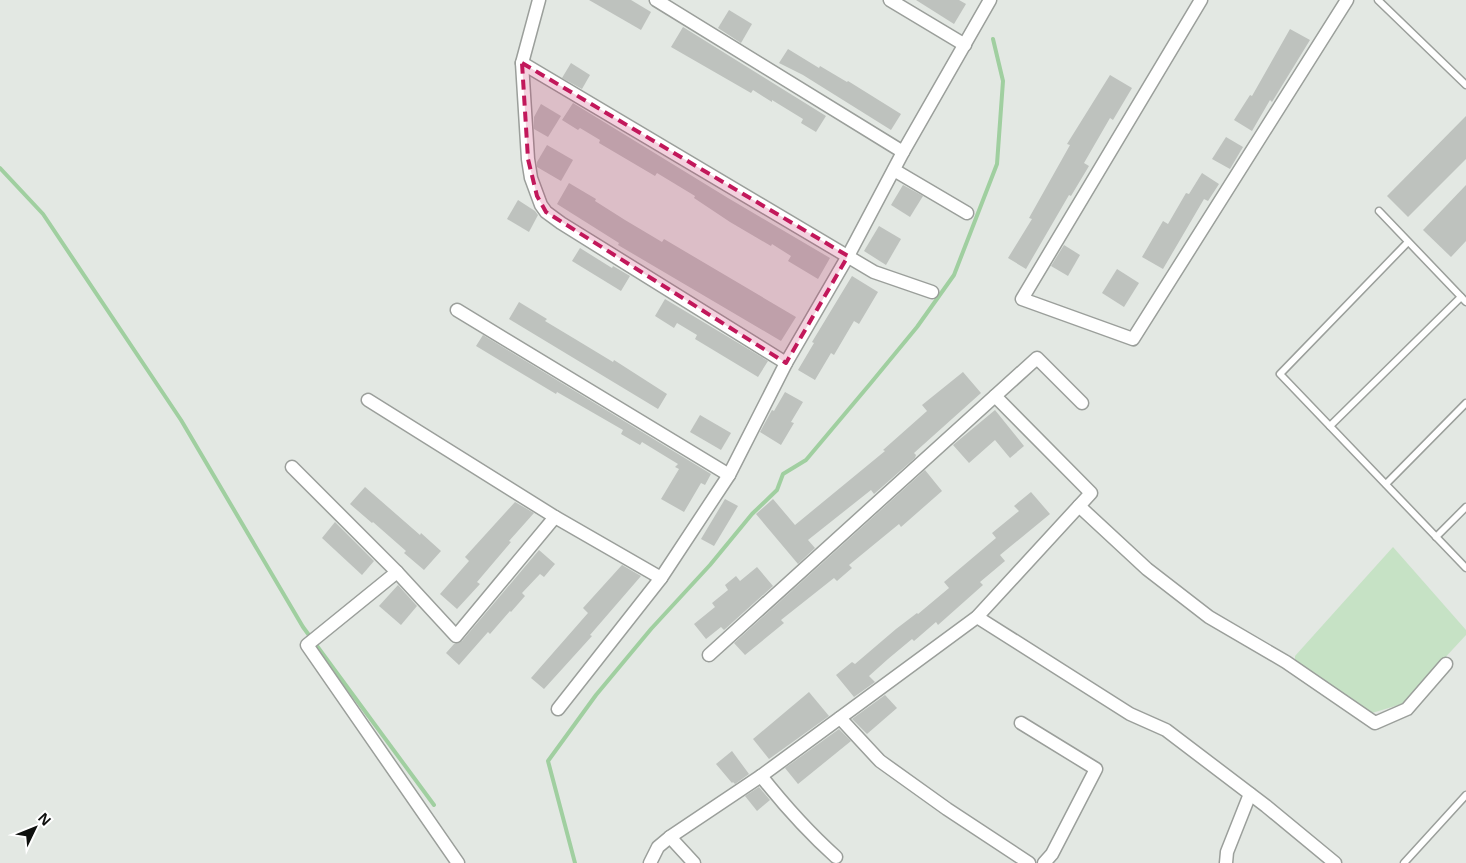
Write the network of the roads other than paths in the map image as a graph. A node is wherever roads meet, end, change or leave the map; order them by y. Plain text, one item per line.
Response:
1 (539, 0) edge
2 (656, 0) edge
3 (890, 0) edge
4 (990, 0) edge
5 (1201, 0) edge
6 (1347, 0) edge
7 (1378, 0) edge
8 (964, 45) junction
9 (522, 63) junction
10 (1466, 85) edge
11 (903, 152) junction
12 (894, 170) junction
13 (1379, 211) dead end
14 (967, 213) dead end
15 (1408, 242) junction
16 (848, 256) junction
17 (932, 292) dead end
18 (1464, 299) edge
19 (457, 310) dead end
20 (786, 363) junction
21 (995, 396) junction
22 (368, 400) dead end
23 (1466, 402) edge
24 (1082, 403) dead end
25 (1330, 426) junction
26 (292, 467) dead end
27 (729, 475) junction
28 (1386, 484) junction
29 (1079, 506) junction
30 (1466, 507) edge
31 (555, 517) junction
32 (1436, 537) junction
33 (1466, 568) edge
34 (397, 572) junction
35 (661, 578) junction
36 (977, 617) junction
37 (709, 655) dead end
38 (1446, 664) dead end
39 (558, 708) dead end
40 (840, 718) junction
41 (1021, 723) dead end
42 (761, 776) junction
43 (1250, 794) junction
44 (1466, 795) edge
45 (670, 837) junction
46 (836, 857) dead end
47 (458, 863) edge
48 (650, 863) edge
49 (694, 863) edge
50 (1029, 863) edge
51 (1044, 863) edge
52 (1226, 863) edge
53 (1335, 863) edge
54 (1404, 863) edge

1 - 9 street
2 - 11 street
3 - 8 street
4 - 8 street
5 - 6 street
7 - 10 lane
8 - 11 street
9 - 16 street
9 - 20 street
11 - 12 street
12 - 14 street
12 - 16 street
13 - 15 lane
15 - 18 lane
15 - 25 lane
16 - 17 street
16 - 20 street
18 - 25 lane
19 - 27 street
20 - 27 street
21 - 24 street
21 - 29 street
21 - 37 street
22 - 31 street
23 - 28 lane
25 - 28 lane
26 - 34 street
27 - 35 street
28 - 32 lane
29 - 36 street
29 - 38 street
30 - 32 lane
31 - 34 street
31 - 35 street
32 - 33 lane
34 - 47 street
35 - 39 street
36 - 40 street
36 - 43 street
40 - 42 street
40 - 50 street
41 - 51 street
42 - 45 street
42 - 46 street
43 - 52 street
43 - 53 street
44 - 54 lane
45 - 48 street
45 - 49 street

